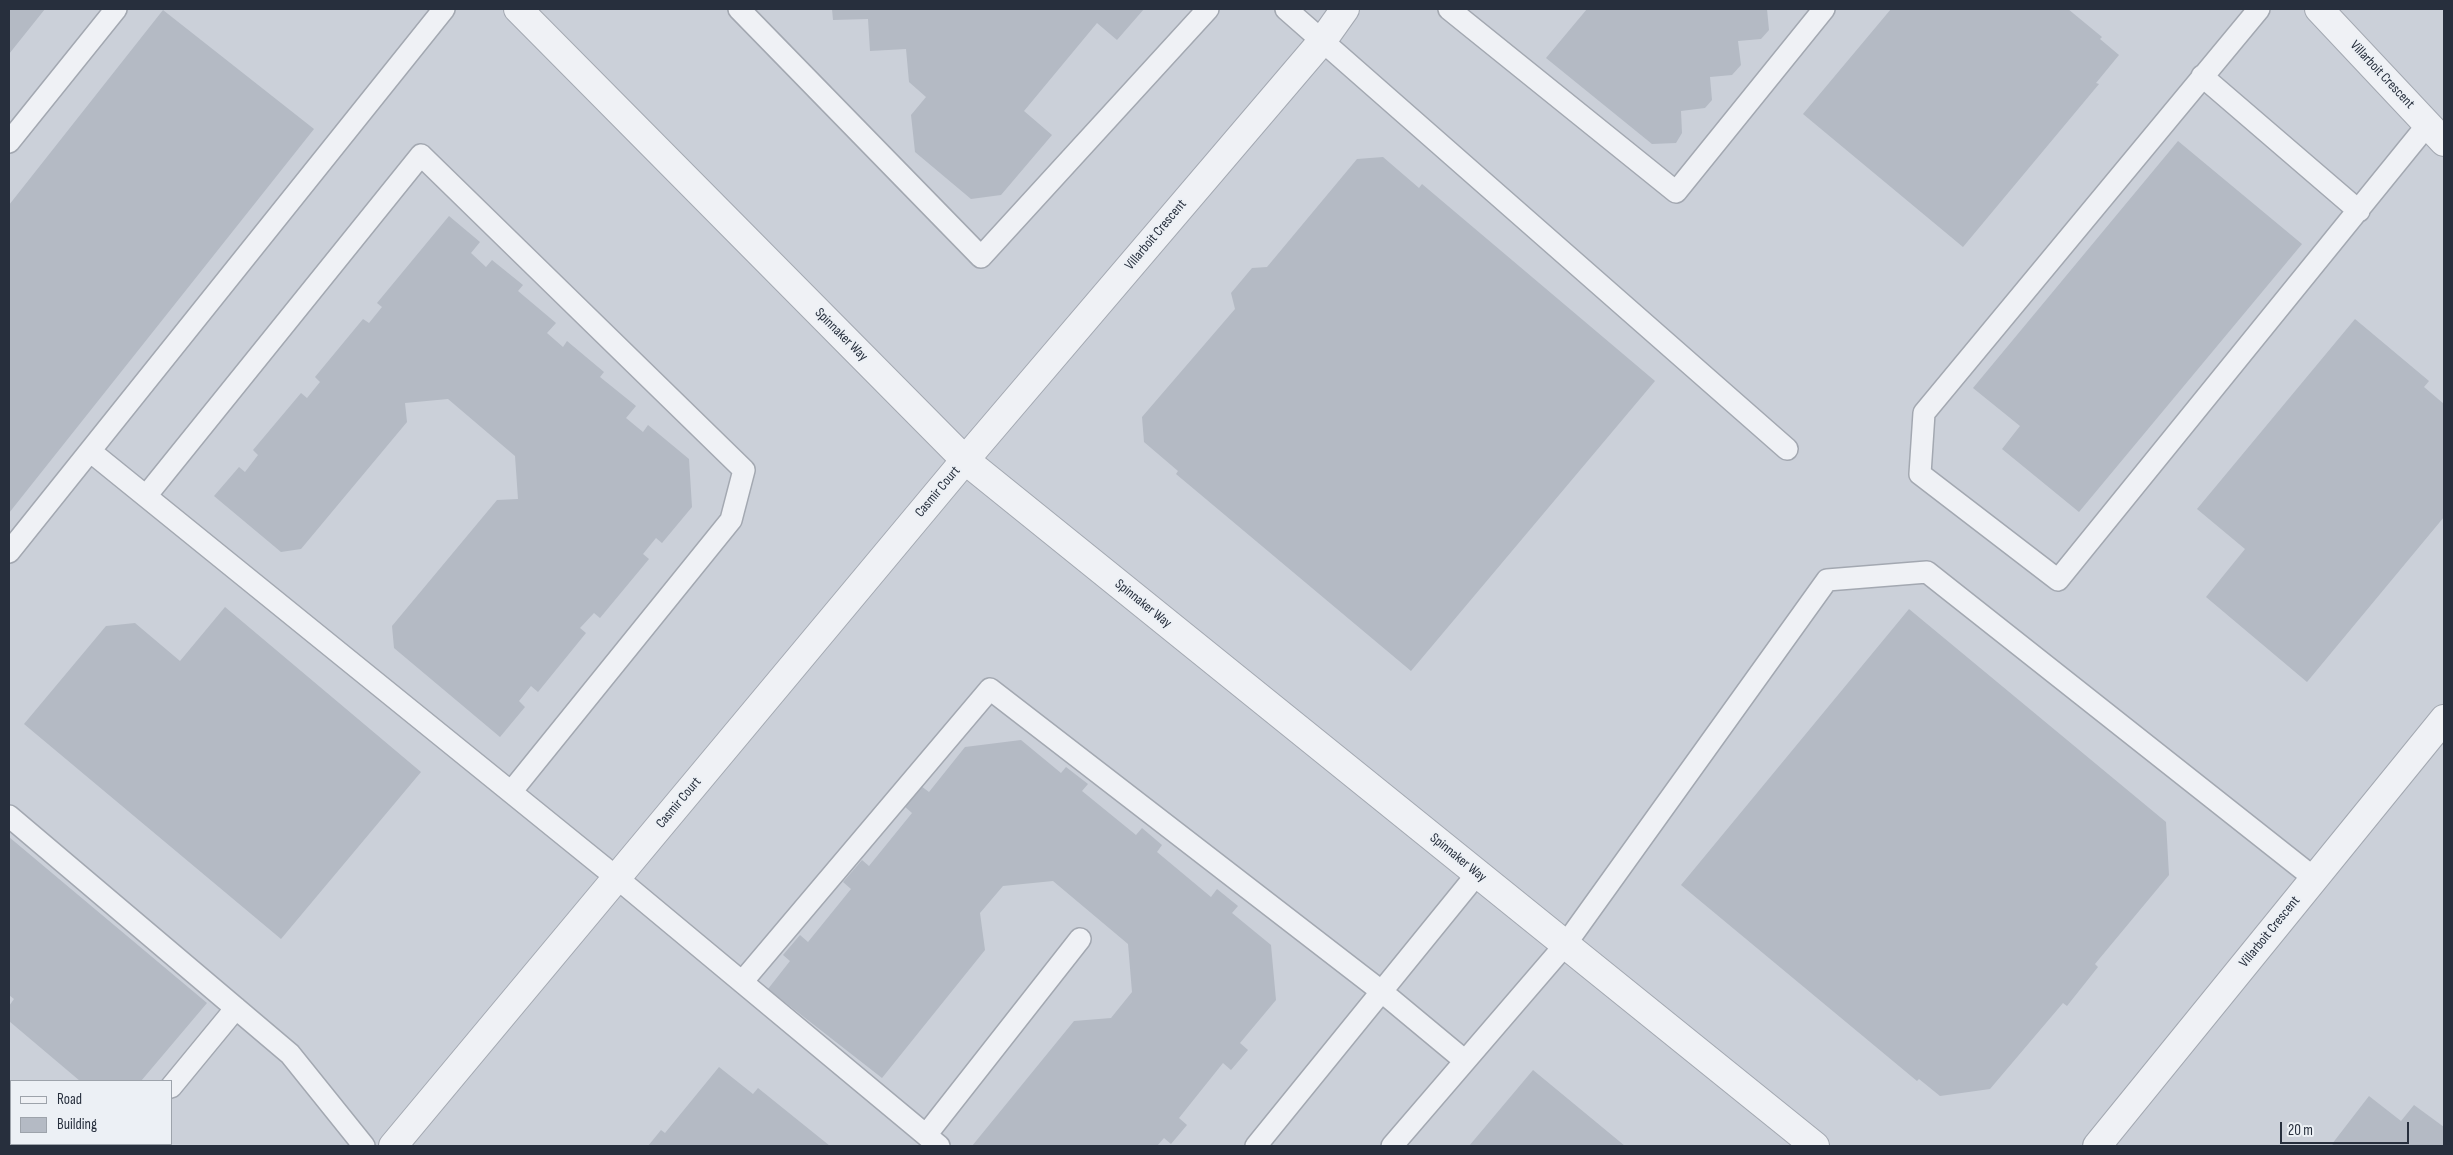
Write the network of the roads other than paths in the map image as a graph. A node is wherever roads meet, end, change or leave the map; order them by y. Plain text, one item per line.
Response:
1 (116, 9) edge
2 (444, 9) edge
3 (518, 9) edge
4 (739, 9) edge
5 (1208, 9) edge
6 (1286, 9) edge
7 (1345, 9) edge
8 (1449, 9) edge
9 (1824, 9) edge
10 (2259, 9) edge
11 (2319, 9) edge
12 (1323, 40) junction
13 (2202, 76) junction
14 (2436, 133) edge
15 (9, 142) edge
16 (2359, 211) junction
17 (1787, 449) dead end
18 (90, 451) junction
19 (965, 460) junction
20 (146, 496) junction
21 (9, 552) edge
22 (2444, 719) edge
23 (511, 792) junction
24 (9, 816) edge
25 (1477, 874) junction
26 (617, 878) junction
27 (2314, 878) junction
28 (1080, 939) dead end
29 (1565, 945) junction
30 (742, 982) junction
31 (1381, 991) junction
32 (236, 1008) junction
33 (1464, 1060) junction
34 (172, 1085) edge
35 (933, 1141) edge
36 (86, 1145) edge
37 (98, 1146) edge
38 (364, 1146) edge
39 (393, 1146) edge
40 (1256, 1146) edge
41 (1392, 1146) edge
42 (1815, 1146) edge
43 (2097, 1146) edge

1 - 15 lane
2 - 18 lane
3 - 19 street, Spinnaker Way
4 - 5 lane
6 - 12 lane
7 - 12 street, Villarboit Crescent
8 - 9 lane
10 - 13 lane
11 - 14 street, Villarboit Crescent
12 - 17 lane
12 - 19 street, Villarboit Crescent
13 - 16 lane
13 - 16 lane
14 - 16 lane
18 - 20 lane
18 - 21 lane
19 - 25 street, Spinnaker Way
19 - 26 street, Casmir Court
20 - 23 lane
20 - 23 lane
22 - 27 street, Villarboit Crescent
23 - 26 lane
24 - 32 lane
25 - 29 street, Spinnaker Way
25 - 31 lane
26 - 30 lane
26 - 39 street, Casmir Court
27 - 29 lane
27 - 43 street, Villarboit Crescent
28 - 35 lane
29 - 33 lane
29 - 42 street, Spinnaker Way
30 - 31 lane
30 - 35 lane
31 - 33 lane
31 - 40 lane
32 - 34 lane
32 - 38 lane
33 - 41 lane
36 - 37 lane

